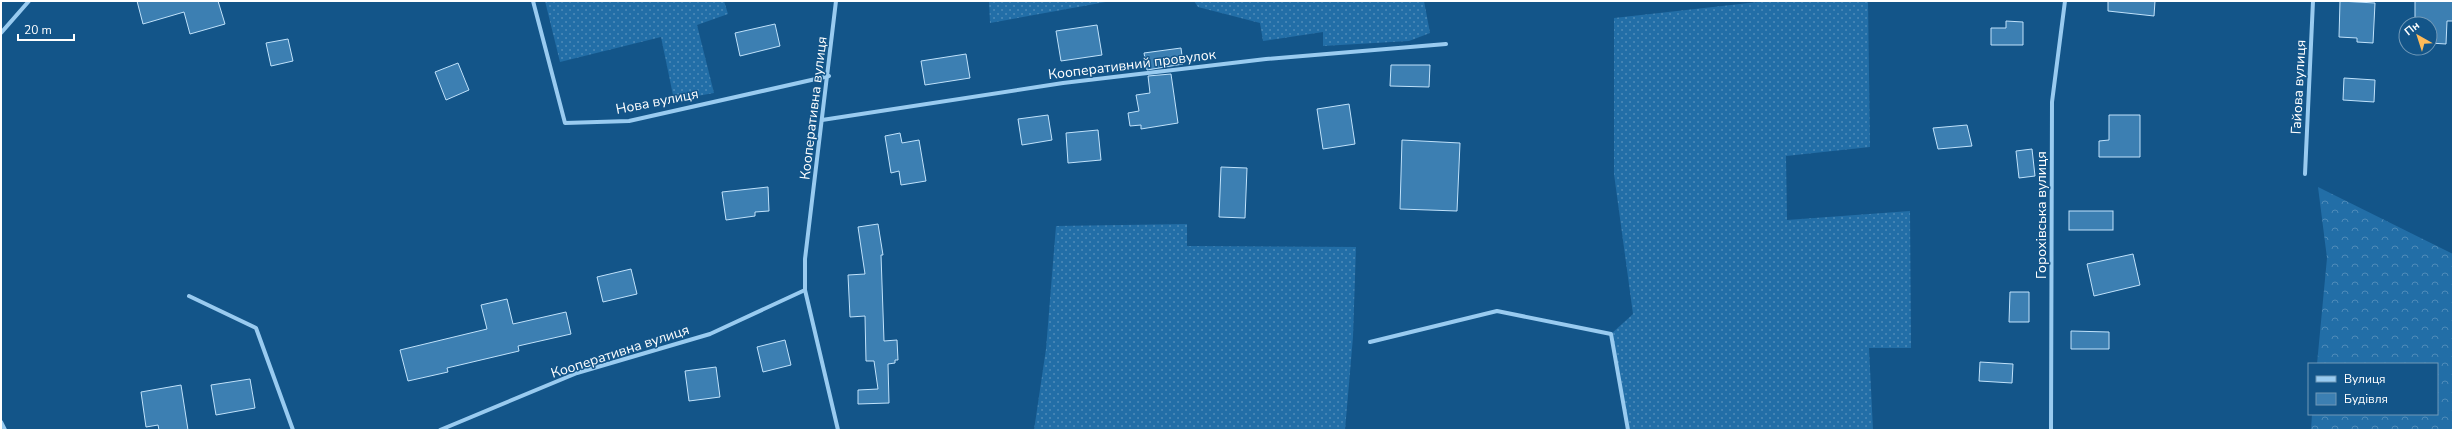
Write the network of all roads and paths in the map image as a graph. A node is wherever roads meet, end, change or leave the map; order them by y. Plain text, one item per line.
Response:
1 (29, 1) edge
2 (533, 1) edge
3 (836, 1) edge
4 (2065, 1) edge
5 (2313, 1) edge
6 (1, 33) edge
7 (1446, 44) dead end
8 (829, 76) junction
9 (822, 120) junction
10 (2305, 174) dead end
11 (804, 290) junction
12 (189, 296) dead end
13 (1370, 342) dead end
14 (1, 422) edge
15 (4, 430) edge
16 (293, 430) edge
17 (440, 430) edge
18 (838, 430) edge
19 (1628, 430) edge
20 (2051, 430) edge

1 - 6 street
2 - 8 street, Нова вулиця
3 - 8 street, Кооперативна вулиця
4 - 20 street, Горохівська вулиця
5 - 10 street, Гайова вулиця
7 - 9 street, Кооперативний провулок
8 - 9 street, Кооперативна вулиця
9 - 11 street, Кооперативна вулиця
11 - 17 street, Кооперативна вулиця
11 - 18 street, Кооперативна вулиця
12 - 16 street
13 - 19 street
14 - 15 street

